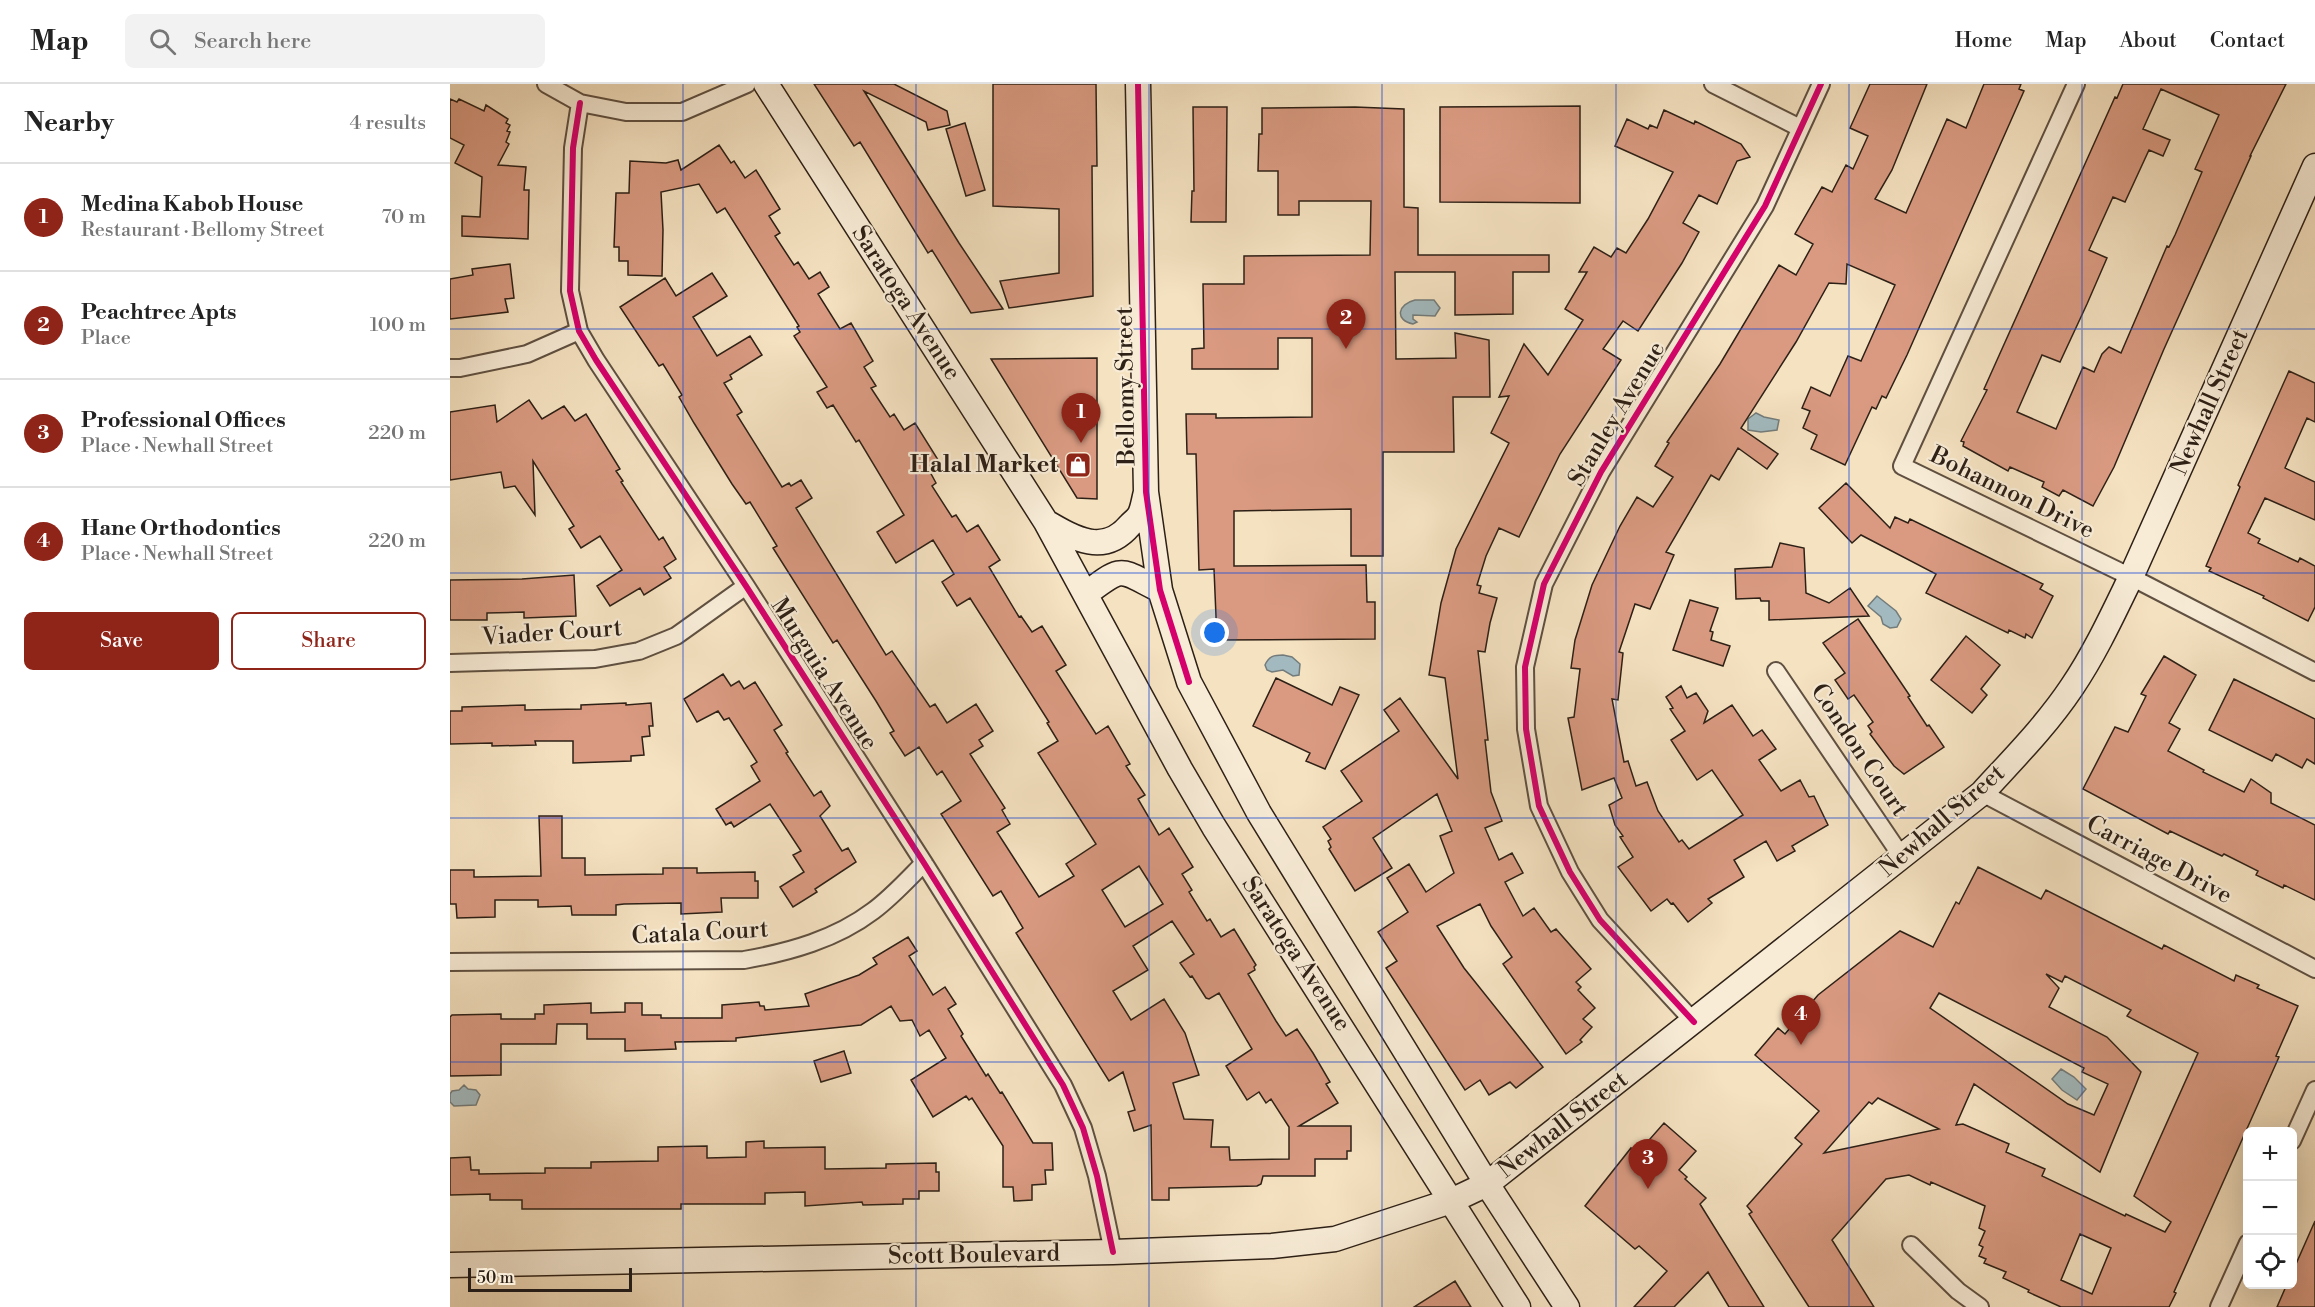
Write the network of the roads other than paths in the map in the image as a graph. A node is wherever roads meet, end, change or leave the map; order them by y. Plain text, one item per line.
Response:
1 (546, 84) edge
2 (747, 84) edge
3 (766, 84) edge
4 (1138, 84) edge
5 (1713, 84) edge
6 (1821, 84) edge
7 (2076, 84) edge
8 (580, 103) junction
9 (1800, 128) junction
10 (2315, 166) edge
11 (579, 331) junction
12 (450, 368) edge
13 (1146, 492) junction
14 (1046, 522) junction
15 (2131, 577) junction
16 (746, 586) junction
17 (1160, 590) junction
18 (1086, 594) junction
19 (450, 663) edge
20 (1776, 671) dead end
21 (2315, 672) edge
22 (1189, 682) joint
23 (1982, 793) junction
24 (1902, 857) junction
25 (924, 863) junction
26 (450, 962) edge
27 (2315, 969) edge
28 (1694, 1022) junction
29 (2315, 1090) edge
30 (2297, 1130) edge
31 (1487, 1184) junction
32 (1451, 1201) junction
33 (1911, 1245) dead end
34 (1113, 1252) junction
35 (2243, 1252) edge
36 (450, 1265) edge
37 (1518, 1307) edge
38 (1567, 1307) edge
39 (1980, 1307) edge
40 (2219, 1307) edge

1 - 8 street
2 - 8 street
3 - 14 main road, Saratoga Avenue
4 - 13 main road, Bellomy Street
5 - 9 street
6 - 9 street, Stanley Avenue
7 - 15 street, Bohannon Drive
8 - 11 street, Murguia Avenue
9 - 28 street, Stanley Avenue
10 - 15 main road, Newhall Street
11 - 12 street
11 - 16 street, Murguia Avenue
13 - 14 main road
13 - 17 main road, Bellomy Street
14 - 18 main road, Saratoga Avenue
15 - 21 street, Bohannon Drive
15 - 23 main road, Newhall Street
16 - 19 street, Viader Court
16 - 25 street, Murguia Avenue
17 - 18 main road
17 - 22 main road, Bellomy Street
18 - 32 main road, Saratoga Avenue
20 - 24 street, Condon Court
22 - 31 main road, Saratoga Avenue
23 - 24 main road, Newhall Street
23 - 27 street, Carriage Drive
24 - 28 main road, Newhall Street
25 - 26 street, Catala Court
25 - 34 street, Murguia Avenue
28 - 31 main road, Newhall Street
29 - 30 street
31 - 32 main road, Scott Boulevard
31 - 38 main road, Saratoga Avenue
32 - 34 main road, Scott Boulevard
32 - 37 main road, Saratoga Avenue
33 - 39 street
34 - 36 main road, Scott Boulevard
35 - 40 street

